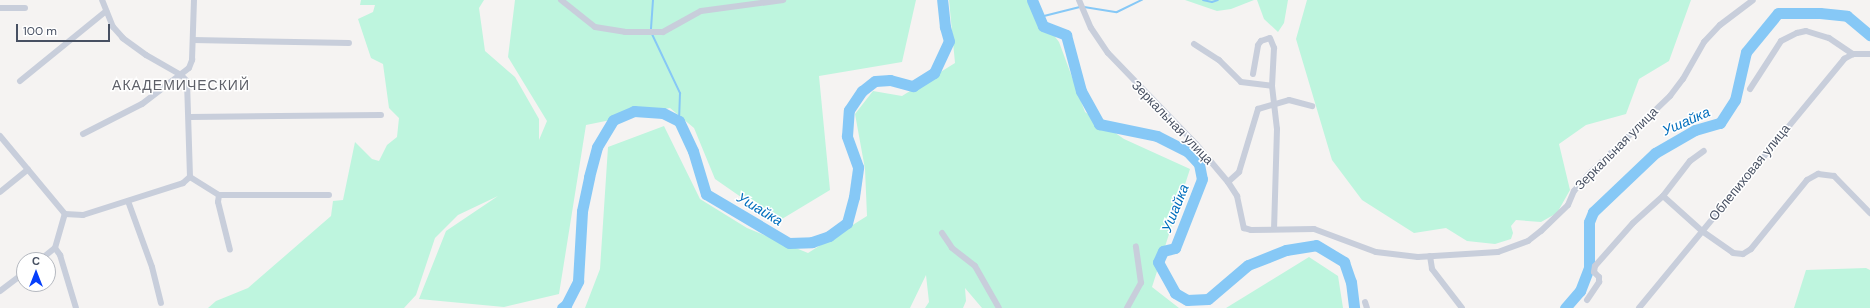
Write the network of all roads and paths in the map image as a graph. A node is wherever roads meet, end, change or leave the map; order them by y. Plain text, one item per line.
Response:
1 (102, 0) edge
2 (194, 0) edge
3 (561, 0) edge
4 (782, 0) edge
5 (1079, 0) edge
6 (1753, 0) edge
7 (0, 8) edge
8 (25, 8) dead end
9 (106, 11) junction
10 (193, 40) junction
11 (349, 43) dead end
12 (1194, 44) dead end
13 (1853, 54) junction
14 (1870, 54) edge
15 (1253, 74) dead end
16 (181, 75) junction
17 (20, 81) dead end
18 (1272, 86) junction
19 (1750, 89) dead end
20 (1274, 103) junction
21 (1312, 106) dead end
22 (381, 115) dead end
23 (190, 117) junction
24 (83, 134) dead end
25 (0, 136) edge
26 (1704, 151) dead end
27 (28, 169) junction
28 (190, 177) junction
29 (1228, 182) junction
30 (0, 192) edge
31 (219, 195) junction
32 (329, 195) dead end
33 (1663, 196) junction
34 (128, 201) junction
35 (1870, 213) edge
36 (65, 214) junction
37 (1274, 229) junction
38 (1702, 231) junction
39 (942, 233) dead end
40 (1136, 246) dead end
41 (55, 248) junction
42 (230, 250) dead end
43 (50, 252) edge
44 (1430, 256) junction
45 (16, 279) edge
46 (0, 291) edge
47 (1586, 300) dead end
48 (161, 302) dead end
49 (76, 308) edge
50 (999, 308) edge
51 (1127, 308) edge
52 (1462, 308) edge
53 (1639, 308) edge

1 - 9 street
2 - 10 street
3 - 4 street
5 - 29 street, Зеркальная улица
6 - 44 street, Зеркальная улица
7 - 8 street
9 - 16 street
9 - 17 street
10 - 11 street
10 - 16 street
12 - 18 street
13 - 14 street
13 - 19 street
13 - 38 street, Облепиховая улица
15 - 18 street
16 - 23 street
16 - 24 street
18 - 20 street
20 - 21 street
20 - 29 street
20 - 37 street
22 - 23 street
23 - 28 street
25 - 27 street
26 - 33 street
27 - 30 street
27 - 36 street
28 - 31 street
28 - 34 street
29 - 37 street, Зеркальная улица
31 - 32 street
31 - 42 street
33 - 38 street
33 - 47 street
34 - 36 street
34 - 48 street
35 - 38 street
36 - 41 street
37 - 44 street, Зеркальная улица
38 - 53 street, Облепиховая улица
39 - 50 street
40 - 51 street
41 - 43 street
41 - 49 street
44 - 52 street
45 - 46 street

